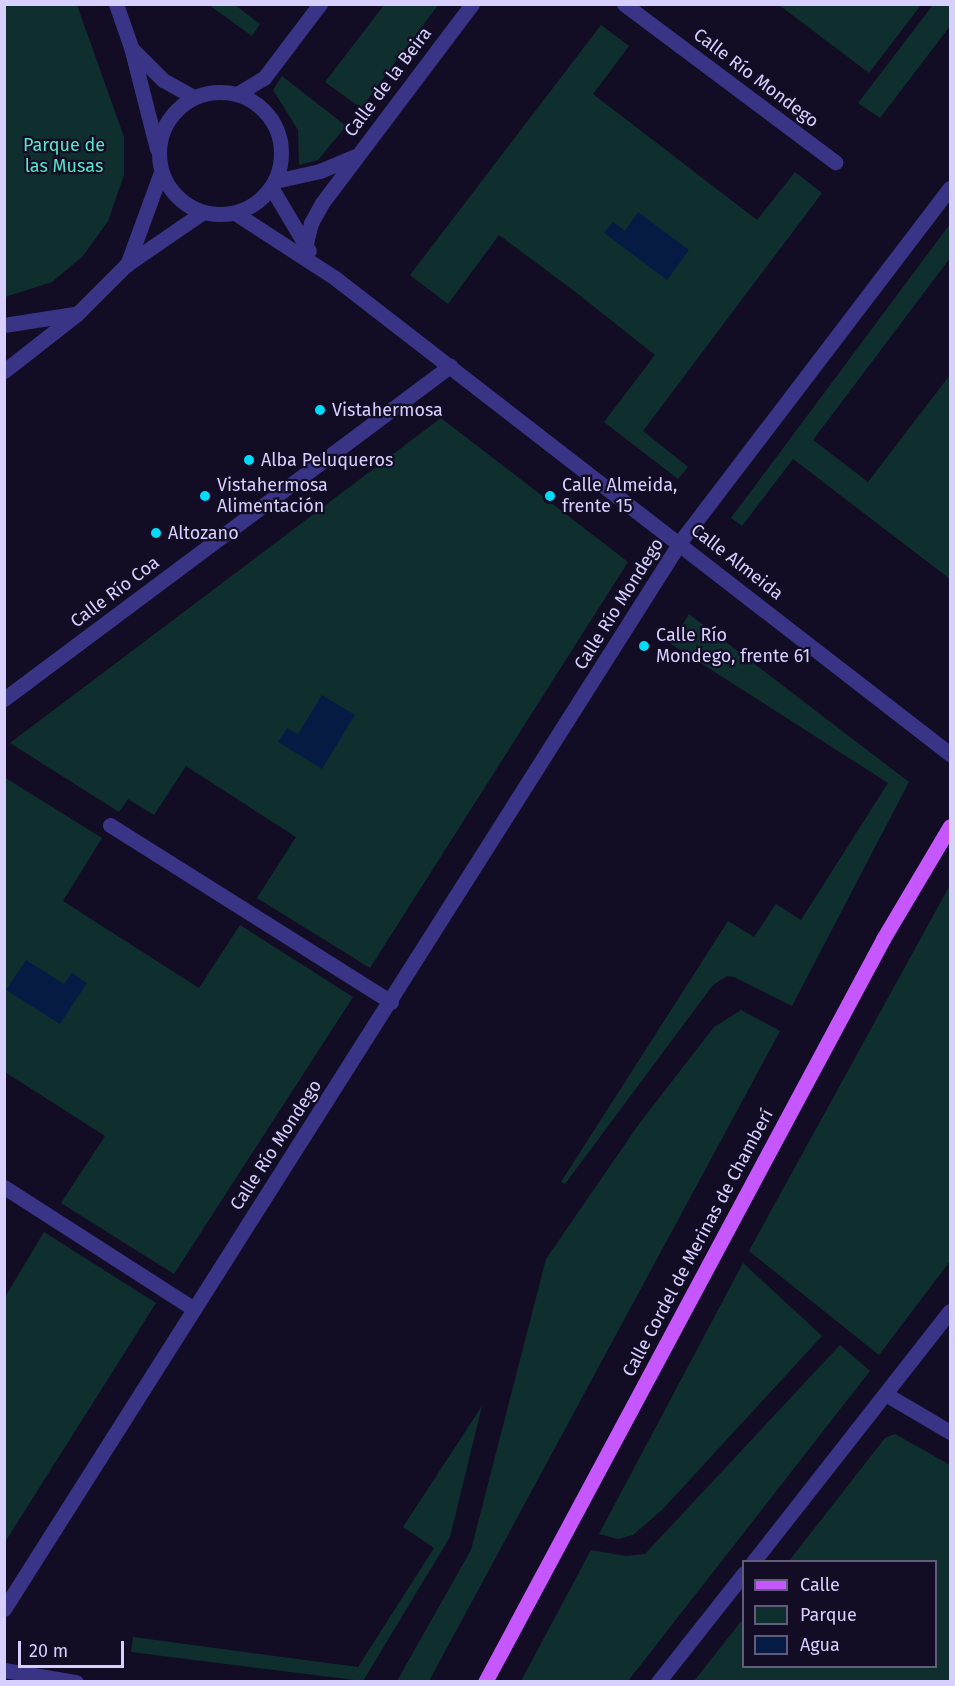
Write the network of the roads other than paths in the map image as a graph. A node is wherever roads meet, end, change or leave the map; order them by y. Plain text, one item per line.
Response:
1 (116, 4) edge
2 (320, 4) edge
3 (472, 4) edge
4 (624, 4) edge
5 (132, 49) junction
6 (237, 93) junction
7 (194, 97) junction
8 (158, 152) junction
9 (358, 155) junction
10 (835, 162) dead end
11 (161, 172) junction
12 (273, 184) junction
13 (951, 188) edge
14 (203, 213) junction
15 (235, 213) junction
16 (305, 247) junction
17 (126, 265) junction
18 (326, 272) junction
19 (77, 314) junction
20 (4, 325) edge
21 (450, 366) junction
22 (4, 371) edge
23 (680, 542) junction
24 (4, 699) edge
25 (951, 754) edge
26 (110, 825) dead end
27 (951, 826) edge
28 (391, 1002) junction
29 (4, 1187) edge
30 (194, 1309) junction
31 (951, 1311) edge
32 (887, 1395) junction
33 (951, 1432) edge
34 (755, 1560) edge
35 (742, 1576) edge
36 (4, 1609) edge
37 (4, 1670) edge
38 (76, 1682) edge
39 (485, 1682) edge
40 (658, 1682) edge

1 - 5 street
2 - 6 street
3 - 9 street, Calle de la Beira
4 - 10 street, Calle Río Mondego
5 - 7 street
5 - 8 street
6 - 7 street
6 - 12 street
7 - 8 street
8 - 11 street
9 - 12 street, Calle de la Beira
9 - 16 street, Calle de la Beira
11 - 14 street
11 - 17 street
12 - 15 street
12 - 16 street, Calle Almeida
13 - 23 street, Calle Río Mondego
14 - 15 street
14 - 17 street
15 - 18 street, Calle Almeida
16 - 18 street, Calle Almeida
17 - 19 street
18 - 21 street, Calle Almeida
19 - 20 street
19 - 22 street
21 - 23 street, Calle Almeida
21 - 24 street, Calle Río Coa
23 - 25 street, Calle Almeida
23 - 28 street, Calle Río Mondego
26 - 28 street
27 - 39 main road, Calle Cordel de Merinas de Chamberí
28 - 30 street, Calle Río Mondego
29 - 30 street
30 - 36 street, Calle Río Mondego
31 - 32 street
32 - 33 street
32 - 34 street
35 - 40 street
37 - 38 street

